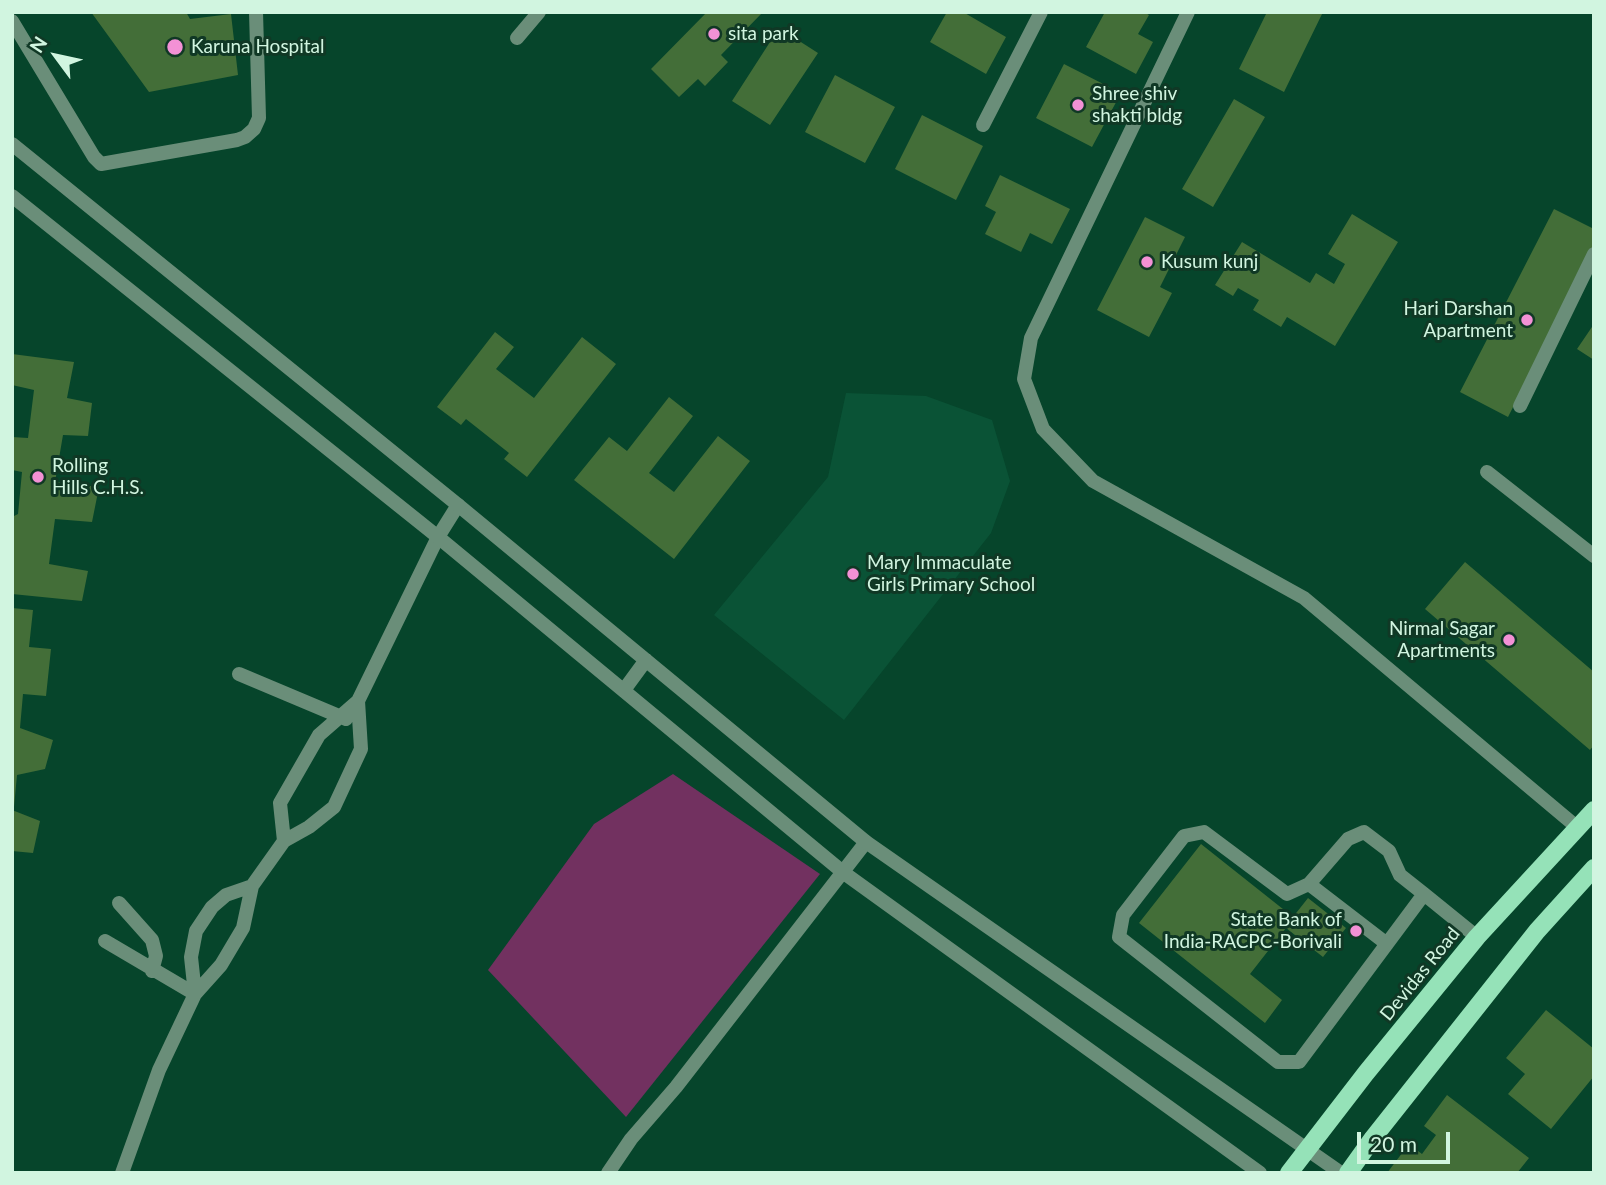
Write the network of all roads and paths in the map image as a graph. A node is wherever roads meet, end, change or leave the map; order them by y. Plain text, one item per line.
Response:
1 (256, 12) edge
2 (539, 12) edge
3 (1041, 12) edge
4 (1188, 12) edge
5 (12, 21) edge
6 (517, 38) dead end
7 (983, 125) dead end
8 (12, 144) edge
9 (12, 196) edge
10 (1594, 254) edge
11 (1520, 406) dead end
12 (1487, 472) dead end
13 (458, 505) junction
14 (438, 537) junction
15 (1594, 556) edge
16 (646, 660) junction
17 (239, 674) dead end
18 (624, 690) junction
19 (358, 701) junction
20 (341, 716) junction
21 (358, 723) junction
22 (1594, 810) edge
23 (1578, 828) junction
24 (284, 841) junction
25 (866, 842) junction
26 (1594, 868) edge
27 (844, 873) junction
28 (1309, 884) junction
29 (252, 886) junction
30 (1424, 894) junction
31 (119, 902) dead end
32 (1477, 937) junction
33 (105, 941) dead end
34 (1387, 944) junction
35 (152, 971) junction
36 (195, 994) junction
37 (1308, 1149) junction
38 (122, 1173) edge
39 (608, 1173) edge
40 (1260, 1173) edge
41 (1289, 1173) edge
42 (1341, 1173) edge
43 (1348, 1173) edge

1 - 5 street
2 - 6 street
3 - 7 street
4 - 23 street
8 - 13 street
9 - 14 street
10 - 11 street
12 - 15 street
13 - 14 street
13 - 16 street
14 - 18 street
14 - 19 street
16 - 18 street
16 - 25 street
17 - 20 street
18 - 27 street
19 - 20 street
19 - 21 street
20 - 21 street
20 - 24 street
21 - 24 street
22 - 23 main road, Devidas Road
23 - 32 main road, Devidas Road
24 - 29 street
25 - 27 street
25 - 37 street
26 - 43 main road
27 - 39 street
27 - 40 street
28 - 30 street
28 - 34 street
28 - 34 street
29 - 36 street
29 - 36 street
30 - 32 street
30 - 34 street
31 - 35 street
32 - 37 main road, Devidas Road
33 - 35 street
35 - 36 street
36 - 38 street
37 - 41 main road, Devidas Road
37 - 42 street

